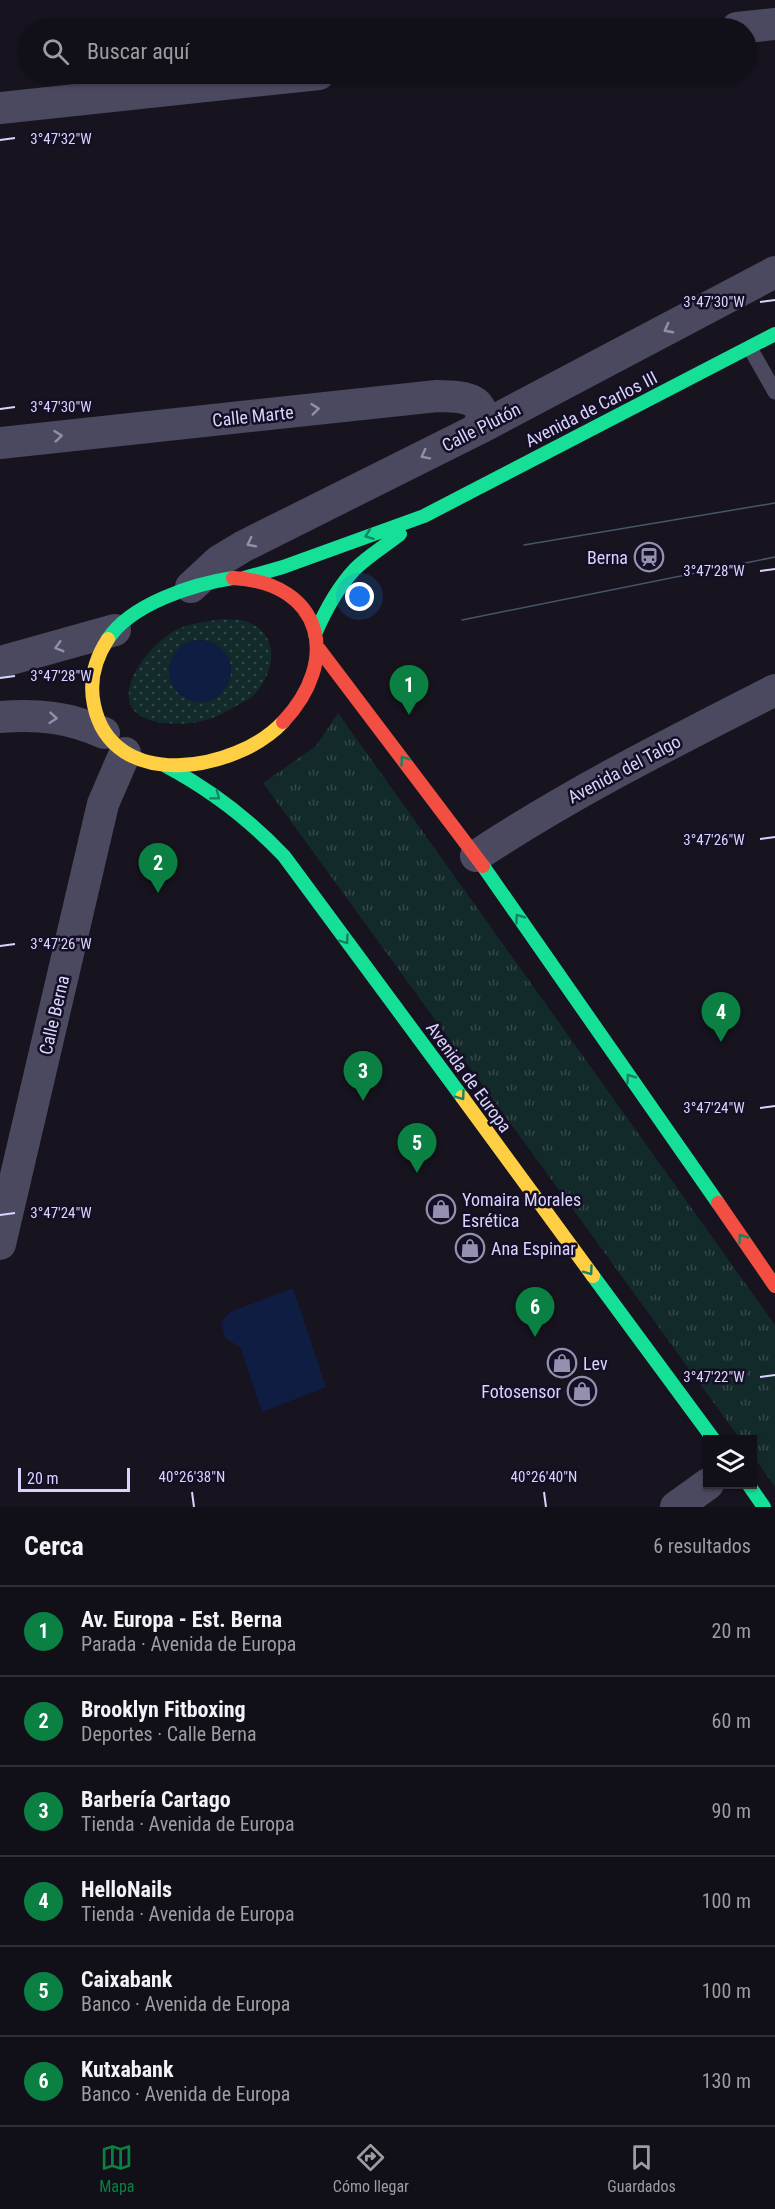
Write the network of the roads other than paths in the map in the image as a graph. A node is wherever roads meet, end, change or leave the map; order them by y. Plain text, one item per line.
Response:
1 (775, 24) edge
2 (757, 26) edge
3 (225, 84) edge
4 (0, 108) edge
5 (775, 272) edge
6 (775, 334) edge
7 (750, 348) junction
8 (775, 392) edge
9 (478, 429) junction
10 (0, 442) edge
11 (424, 516) junction
12 (244, 578) junction
13 (191, 586) junction
14 (115, 630) junction
15 (315, 634) junction
16 (319, 649) junction
17 (0, 663) edge
18 (775, 690) edge
19 (0, 717) edge
20 (114, 743) junction
21 (166, 766) junction
22 (476, 856) junction
23 (0, 1245) edge
24 (775, 1286) edge
25 (710, 1435) edge
26 (703, 1488) edge
27 (751, 1489) edge
28 (676, 1507) edge
29 (764, 1507) edge

1 - 2 street
3 - 4 street
5 -> 9 street, Calle Plutón
6 - 7 street, Avenida de Carlos III
7 - 8 lane
7 - 11 street, Avenida de Carlos III
10 -> 9 street, Calle Marte
9 -> 13 street, Calle Plutón
11 -> 12 street, Avenida de Carlos III
11 - 15 street, Avenida de Carlos III
12 - 13 street
12 - 15 street
13 - 14 street
14 -> 17 street
14 - 20 street
15 - 16 street
16 - 21 street
22 -> 16 street
18 - 22 street, Avenida del Talgo
19 -> 20 street
20 - 21 street
20 - 23 street, Calle Berna
21 -> 25 street, Avenida de Europa
24 -> 22 street
26 - 28 street
27 - 29 street

